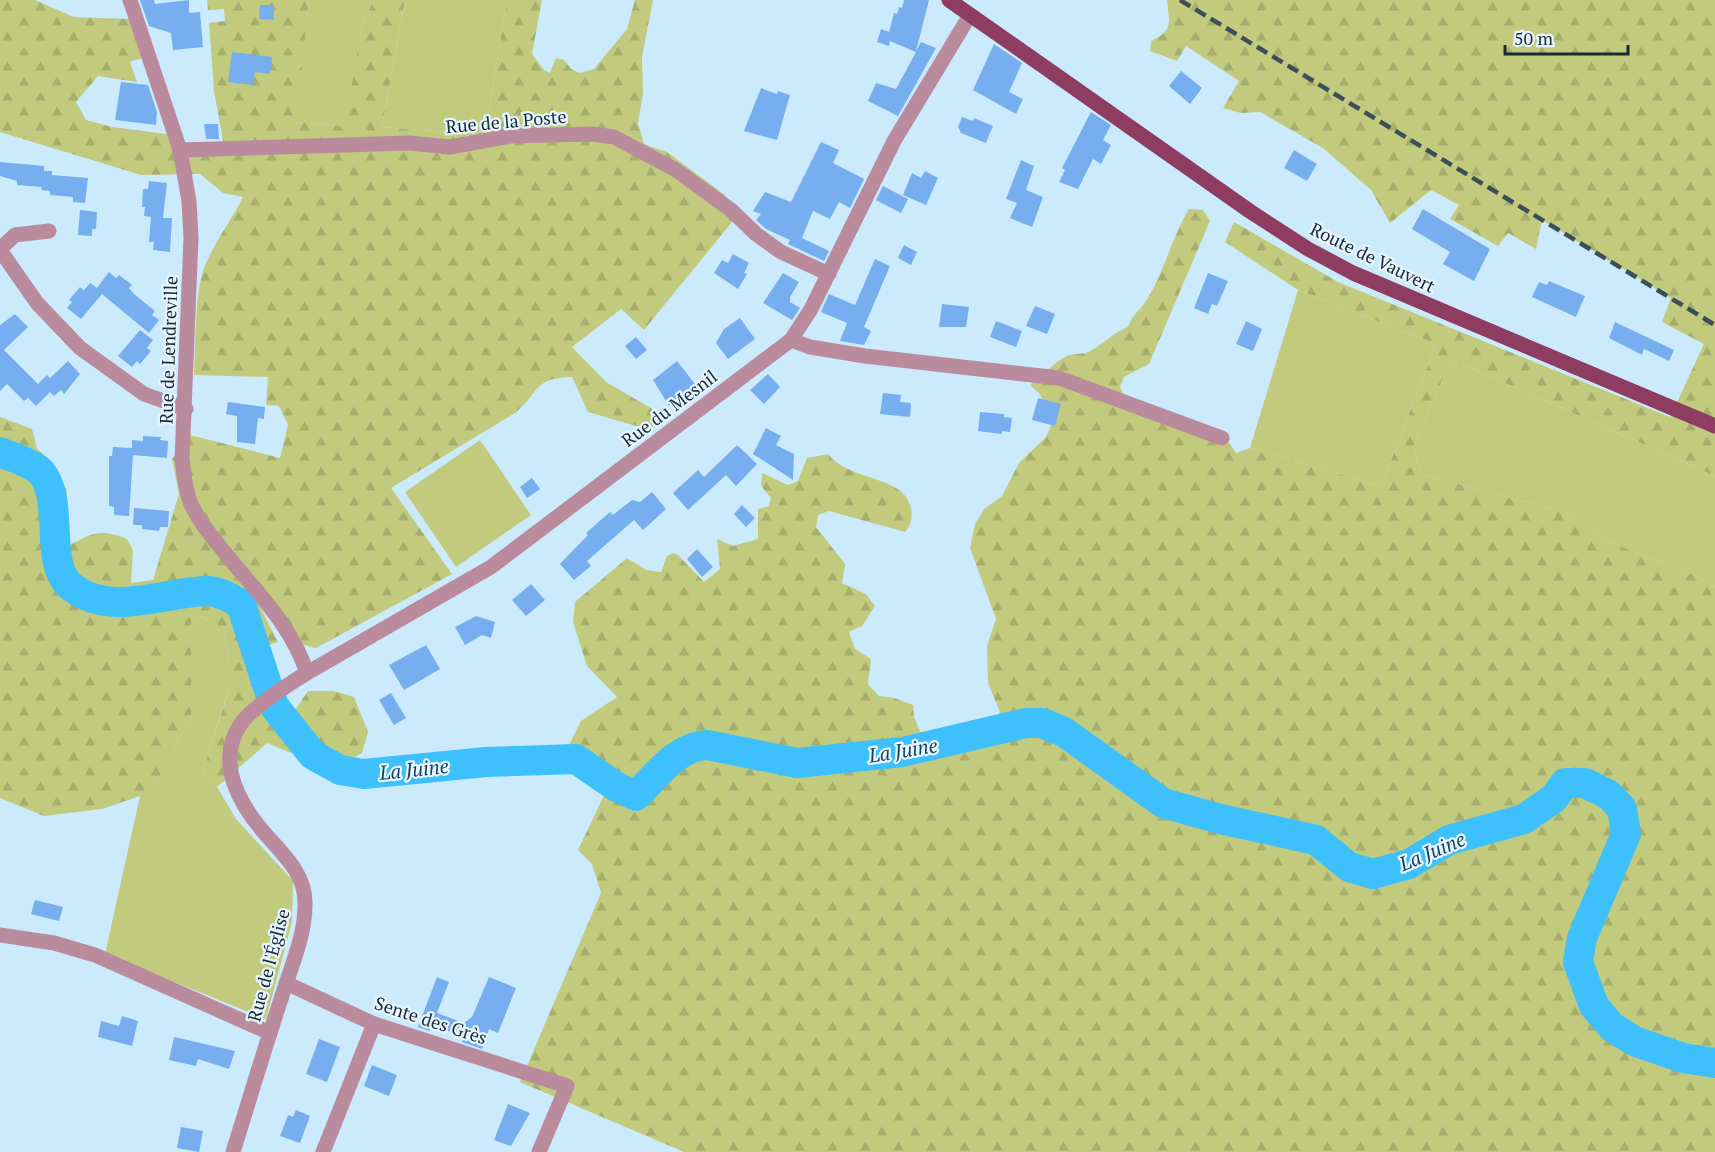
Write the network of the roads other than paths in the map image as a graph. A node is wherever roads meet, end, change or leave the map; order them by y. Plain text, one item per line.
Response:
1 (130, 0) edge
2 (949, 0) edge
3 (970, 15) junction
4 (180, 150) junction
5 (49, 231) dead end
6 (0, 250) edge
7 (829, 274) junction
8 (791, 340) junction
9 (186, 409) junction
10 (1715, 426) edge
11 (1221, 438) dead end
12 (308, 673) junction
13 (258, 709) joint
14 (0, 935) edge
15 (286, 983) junction
16 (374, 1024) junction
17 (270, 1033) junction
18 (233, 1152) edge
19 (323, 1152) edge
20 (539, 1152) edge

1 - 4 street, Rue de Lendreville
2 - 3 main road, Route de Vauvert
3 - 7 street, Rue du Mesnil
3 - 10 main road, Route de Vauvert
4 - 7 street, Rue de la Poste
4 - 9 street, Rue de Lendreville
5 - 6 street
6 - 9 street
7 - 8 street, Rue du Mesnil
8 - 11 street
8 - 12 street, Rue du Mesnil
9 - 12 street, Rue de Lendreville
12 - 13 street, Rue du Mesnil
13 - 15 street, Rue de l'Église
14 - 17 street
15 - 16 street, Sente des Grès
15 - 17 street, Rue de l'Église
16 - 19 street
16 - 20 street, Sente des Grès
17 - 18 street, Rue de l'Église

